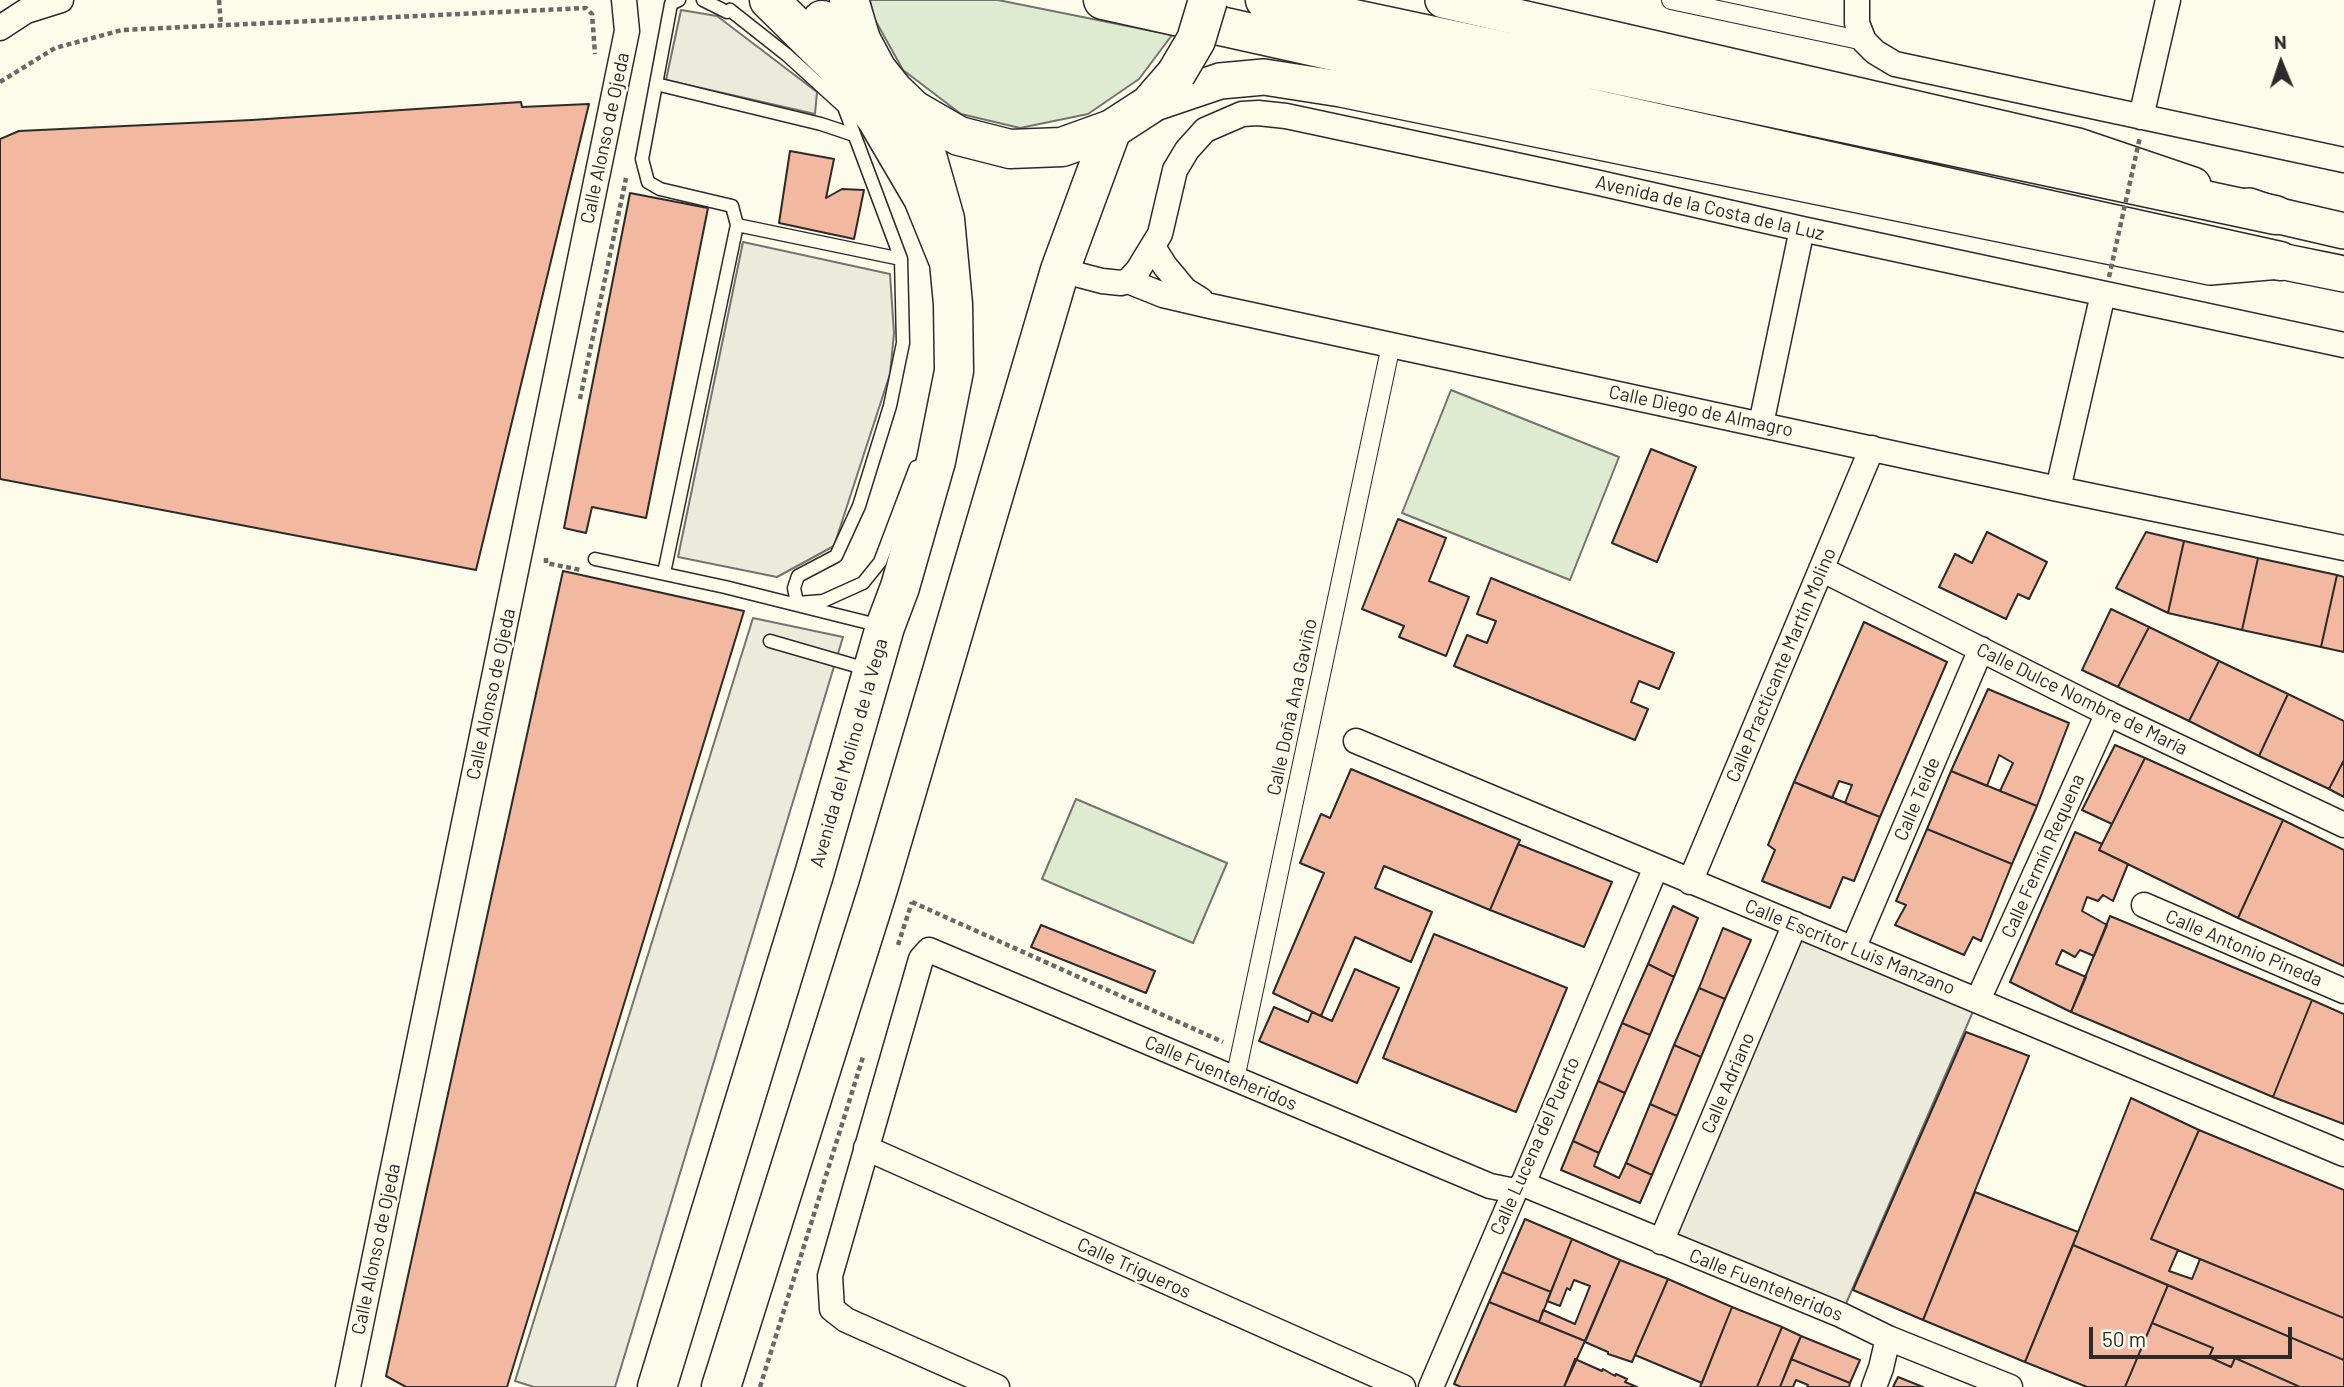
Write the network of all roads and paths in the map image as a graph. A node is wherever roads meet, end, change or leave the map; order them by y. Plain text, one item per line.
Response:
1 (61, 0) edge
2 (219, 0) edge
3 (624, 0) edge
4 (679, 0) edge
5 (704, 0) edge
6 (769, 0) edge
7 (786, 0) edge
8 (1103, 0) edge
9 (1208, 0) edge
10 (1265, 0) edge
11 (1443, 0) edge
12 (1671, 0) edge
13 (1857, 0) edge
14 (2168, 0) edge
15 (850, 4) edge
16 (221, 25) junction
17 (0, 28) edge
18 (1864, 41) junction
19 (596, 66) dead end
20 (877, 70) junction
21 (0, 82) edge
22 (656, 84) junction
23 (1149, 105) junction
24 (914, 110) junction
25 (2141, 127) junction
26 (1112, 130) junction
27 (854, 135) junction
28 (2344, 160) edge
29 (628, 168) dead end
30 (2275, 215) junction
31 (737, 225) junction
32 (1802, 229) junction
33 (2344, 231) edge
34 (1153, 247) junction
35 (947, 257) junction
36 (901, 260) junction
37 (2280, 261) junction
38 (1060, 270) junction
39 (2344, 274) edge
40 (1128, 281) junction
41 (2106, 286) junction
42 (1210, 306) junction
43 (1391, 345) junction
44 (2344, 345) edge
45 (578, 411) dead end
46 (1761, 424) junction
47 (1872, 448) junction
48 (936, 461) junction
49 (2058, 489) junction
50 (2344, 548) edge
51 (545, 557) dead end
52 (595, 559) dead end
53 (1821, 569) junction
54 (587, 571) dead end
55 (663, 572) junction
56 (797, 603) junction
57 (885, 626) junction
58 (770, 641) dead end
59 (1981, 649) junction
60 (872, 671) junction
61 (2108, 713) junction
62 (1356, 741) dead end
63 (2344, 825) edge
64 (1656, 867) junction
65 (1690, 881) junction
66 (2144, 905) dead end
67 (1795, 924) junction
68 (1853, 949) junction
69 (895, 954) dead end
70 (2344, 991) edge
71 (1978, 999) junction
72 (867, 1045) dead end
73 (1241, 1050) junction
74 (1235, 1079) junction
75 (866, 1148) junction
76 (2344, 1154) edge
77 (1519, 1187) junction
78 (1661, 1242) junction
79 (1888, 1338) junction
80 (348, 1387) edge
81 (657, 1387) edge
82 (721, 1387) edge
83 (760, 1387) edge
84 (997, 1387) edge
85 (1403, 1387) edge
86 (1431, 1387) edge
87 (1874, 1387) edge
88 (2010, 1387) edge

1 - 17 street
2 - 16 path
3 - 80 street, Calle Alonso de Ojeda
4 - 22 lane
5 - 27 lane
6 - 35 main road
7 - 20 main road
8 - 37 main road
9 - 23 main road, bridge
10 - 30 main road
11 - 30 main road
12 - 18 street
13 - 18 street
14 - 25 street
15 - 20 main road
16 - 19 path
16 - 21 path
18 - 25 street
20 - 24 main road
22 - 27 lane
22 - 31 lane
23 - 26 main road
23 - 37 main road
24 - 26 main road
24 - 35 main road, Avenida del Molino de la Vega
25 - 28 street
25 - 41 path, bridge
26 - 38 main road
27 - 36 lane
29 - 45 path
30 - 33 main road
31 - 36 lane
31 - 55 lane
32 - 34 street, Avenida de la Costa de la Luz
32 - 41 street, Avenida de la Costa de la Luz
32 - 46 street
34 - 40 street, Avenida de la Costa de la Luz
34 - 42 street
35 - 48 main road, Avenida del Molino de la Vega
36 - 56 lane
37 - 39 main road
38 - 40 street, Calle Diego de Almagro
38 - 82 main road
40 - 42 street, Calle Diego de Almagro
41 - 44 street, Avenida de la Costa de la Luz
41 - 49 street
42 - 43 street, Calle Diego de Almagro
43 - 46 street, Calle Diego de Almagro
43 - 73 street, Calle Doña Ana Gaviño
46 - 47 street, Calle Diego de Almagro
47 - 49 street, Calle Diego de Almagro
47 - 53 street, Calle Practicante Martín Molino
48 - 56 lane
48 - 57 main road, Avenida del Molino de la Vega
49 - 50 street, Calle Diego de Almagro
51 - 54 path
52 - 55 lane
53 - 59 street, Calle Dulce Nombre de María
53 - 65 street, Calle Practicante Martín Molino
55 - 56 lane
56 - 57 lane
57 - 60 main road, Avenida del Molino de la Vega
58 - 60 lane
59 - 61 street, Calle Dulce Nombre de María
59 - 68 street, Calle Teide
60 - 81 main road, Avenida del Molino de la Vega
61 - 63 street, Calle Dulce Nombre de María
61 - 71 street, Calle Fermín Requena
62 - 64 street, Calle Escritor Luis Manzano
64 - 65 street, Calle Escritor Luis Manzano
64 - 77 street, Calle Lucena del Puerto
65 - 67 street, Calle Escritor Luis Manzano
66 - 70 street, Calle Antonio Pineda
67 - 68 street, Calle Escritor Luis Manzano
67 - 78 street, Calle Adriano
68 - 71 street, Calle Escritor Luis Manzano
69 - 73 path
71 - 76 street, Calle Escritor Luis Manzano
72 - 83 path
73 - 74 street, Calle Doña Ana Gaviño
74 - 75 street, Calle Fuenteheridos
74 - 77 street, Calle Fuenteheridos
75 - 84 street
75 - 85 street, Calle Trigueros
77 - 78 street, Calle Fuenteheridos
77 - 86 street, Calle Lucena del Puerto
78 - 79 street, Calle Fuenteheridos
79 - 87 street
79 - 88 street, Calle Fuenteheridos

